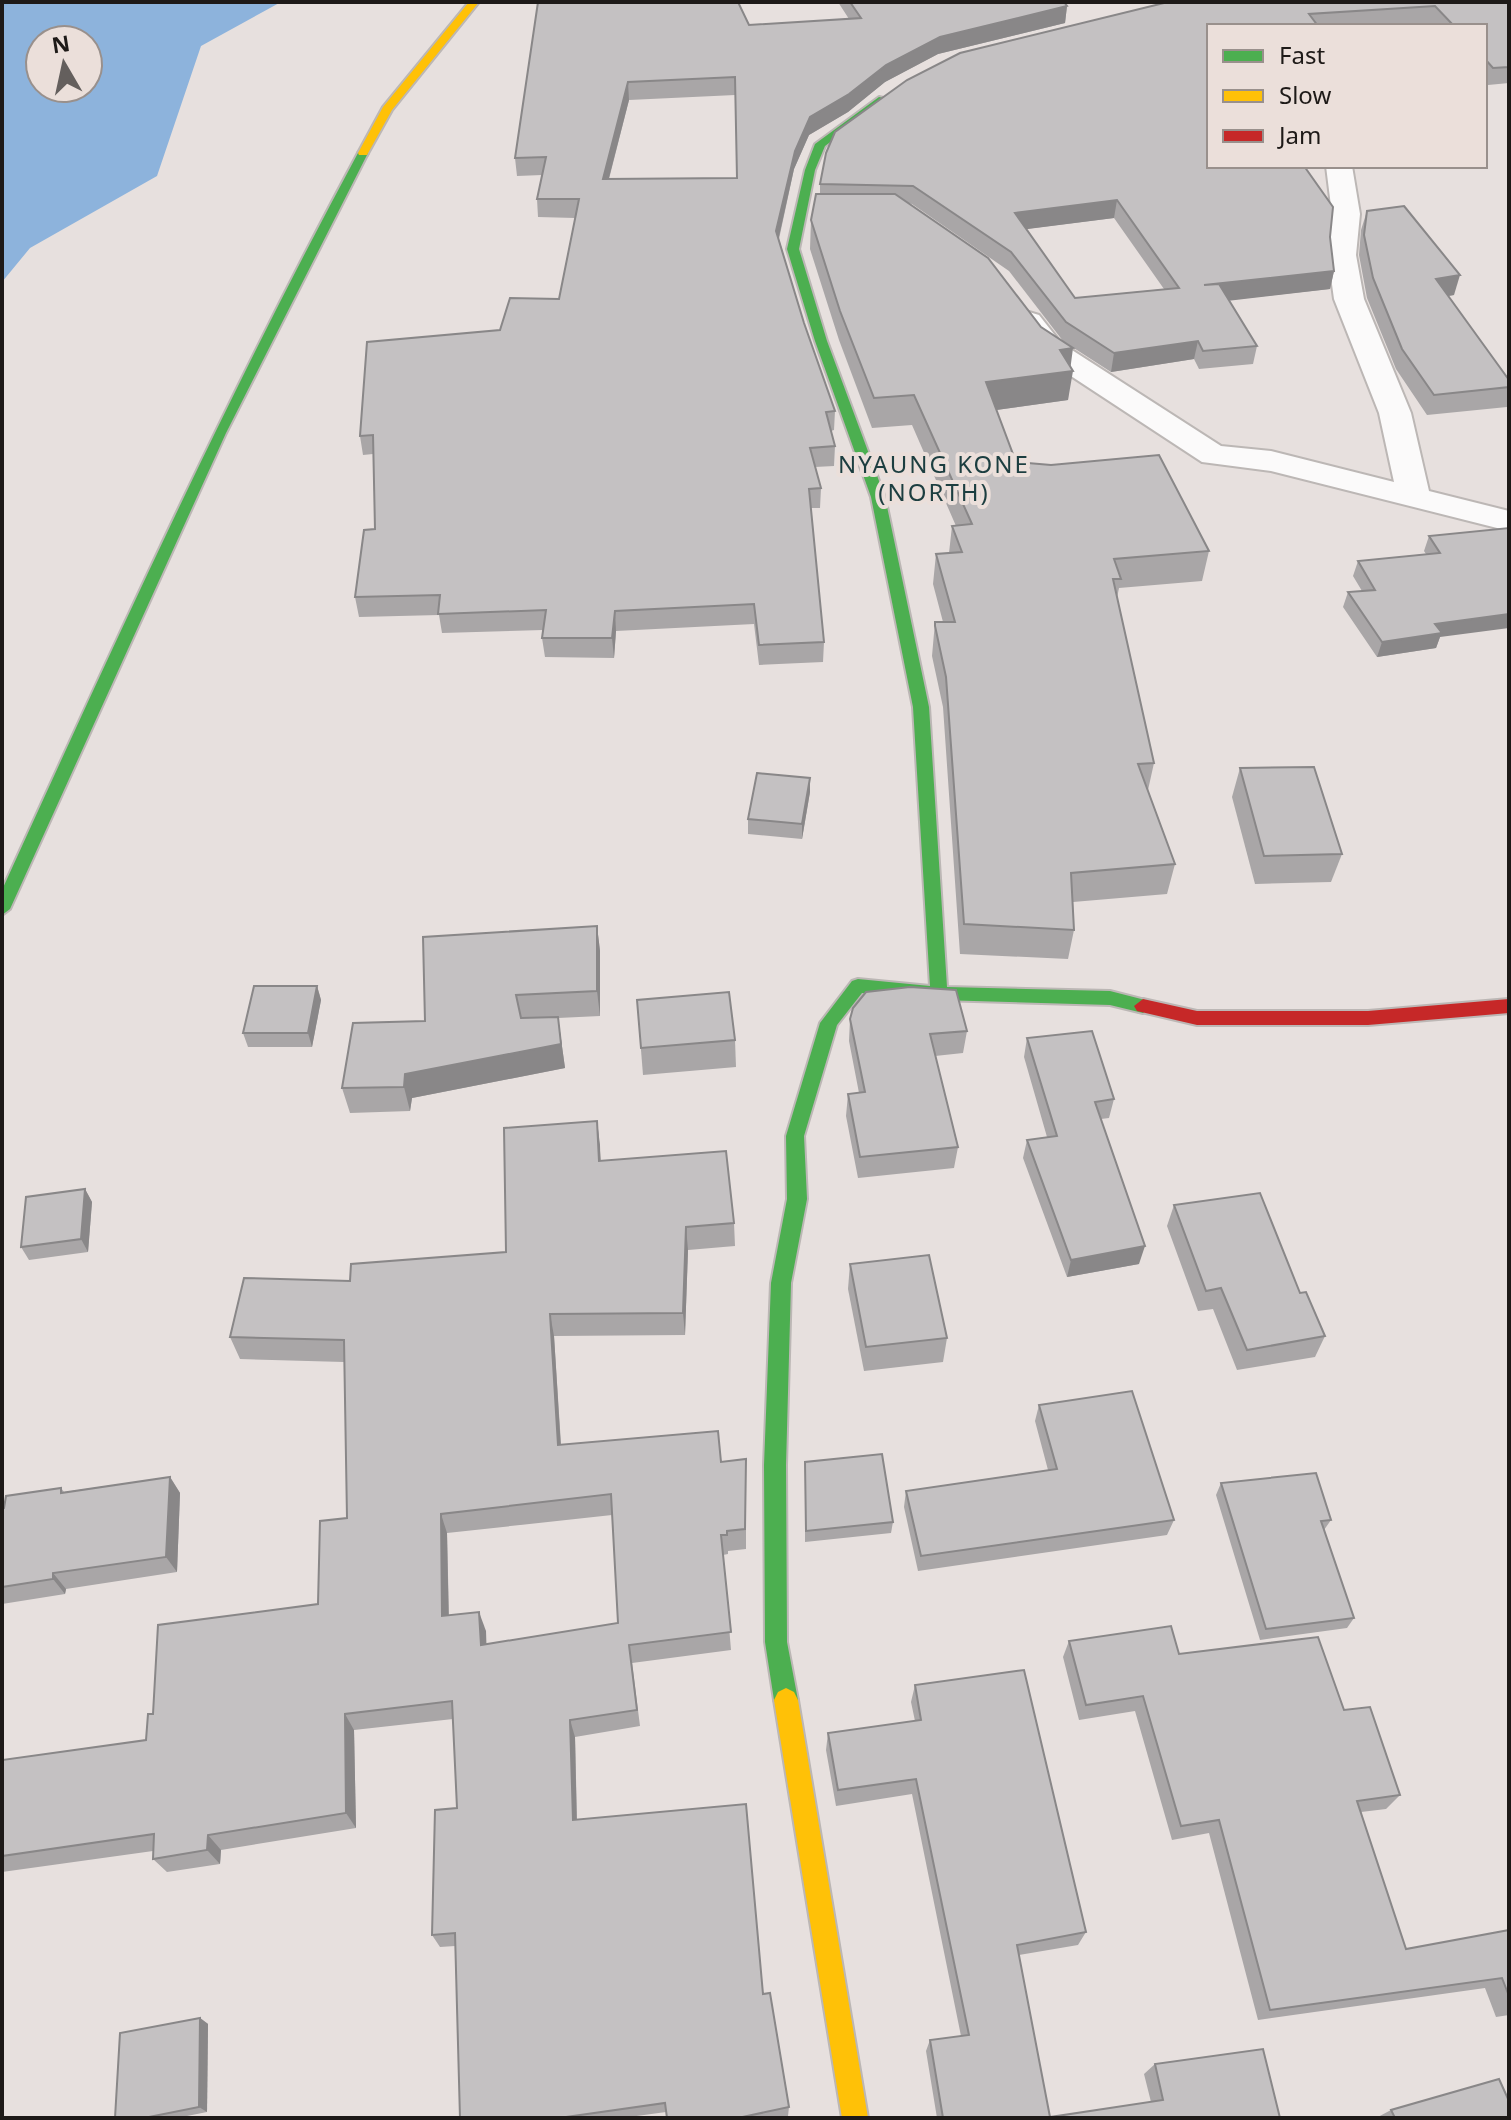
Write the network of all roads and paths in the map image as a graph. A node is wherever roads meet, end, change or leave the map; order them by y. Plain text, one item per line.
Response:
1 (474, 2) edge
2 (895, 90) edge
3 (1339, 168) edge
4 (1015, 303) edge
5 (1413, 495) junction
6 (1509, 521) edge
7 (2, 909) edge
8 (939, 993) junction
9 (1509, 1006) edge
10 (855, 2118) edge

1 - 7 street
2 - 8 street
3 - 5 street
4 - 5 street
5 - 6 street
8 - 9 street
8 - 10 street

